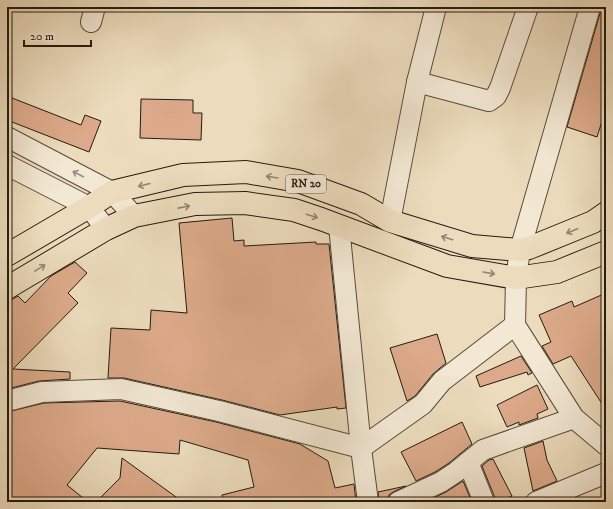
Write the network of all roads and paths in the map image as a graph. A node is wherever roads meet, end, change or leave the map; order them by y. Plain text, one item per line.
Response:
1 (436, 7) edge
2 (528, 7) edge
3 (590, 7) edge
4 (418, 82) junction
5 (7, 137) edge
6 (7, 165) edge
7 (112, 192) junction
8 (89, 207) junction
9 (606, 212) edge
10 (134, 216) junction
11 (390, 221) junction
12 (339, 226) junction
13 (106, 229) junction
14 (520, 250) junction
15 (606, 252) edge
16 (7, 255) edge
17 (516, 278) junction
18 (7, 288) edge
19 (515, 325) junction
20 (7, 401) edge
21 (574, 418) junction
22 (606, 445) edge
23 (361, 448) junction
24 (468, 462) junction
25 (606, 473) edge
26 (368, 502) edge
27 (398, 502) edge
28 (484, 502) edge
29 (536, 502) edge

1 - 4 street
2 - 4 street
3 - 14 street
4 - 11 street
7 -> 5 street
6 - 8 street
7 - 8 main road, RN 20
7 - 10 street
11 -> 7 main road, RN 20
8 - 13 street
8 - 16 main road, RN 20
9 -> 14 main road, RN 20
10 -> 12 main road, RN 20
10 - 13 main road, RN 20
14 -> 11 main road, RN 20
12 -> 17 main road, RN 20
12 - 23 street
18 -> 13 main road, RN 20
14 - 17 street
15 - 17 main road, RN 20
17 - 19 street
19 - 21 street
19 - 23 street
20 - 23 street
21 - 22 street
21 - 24 street
23 - 26 street
24 - 27 street
24 - 28 street
25 - 29 street

